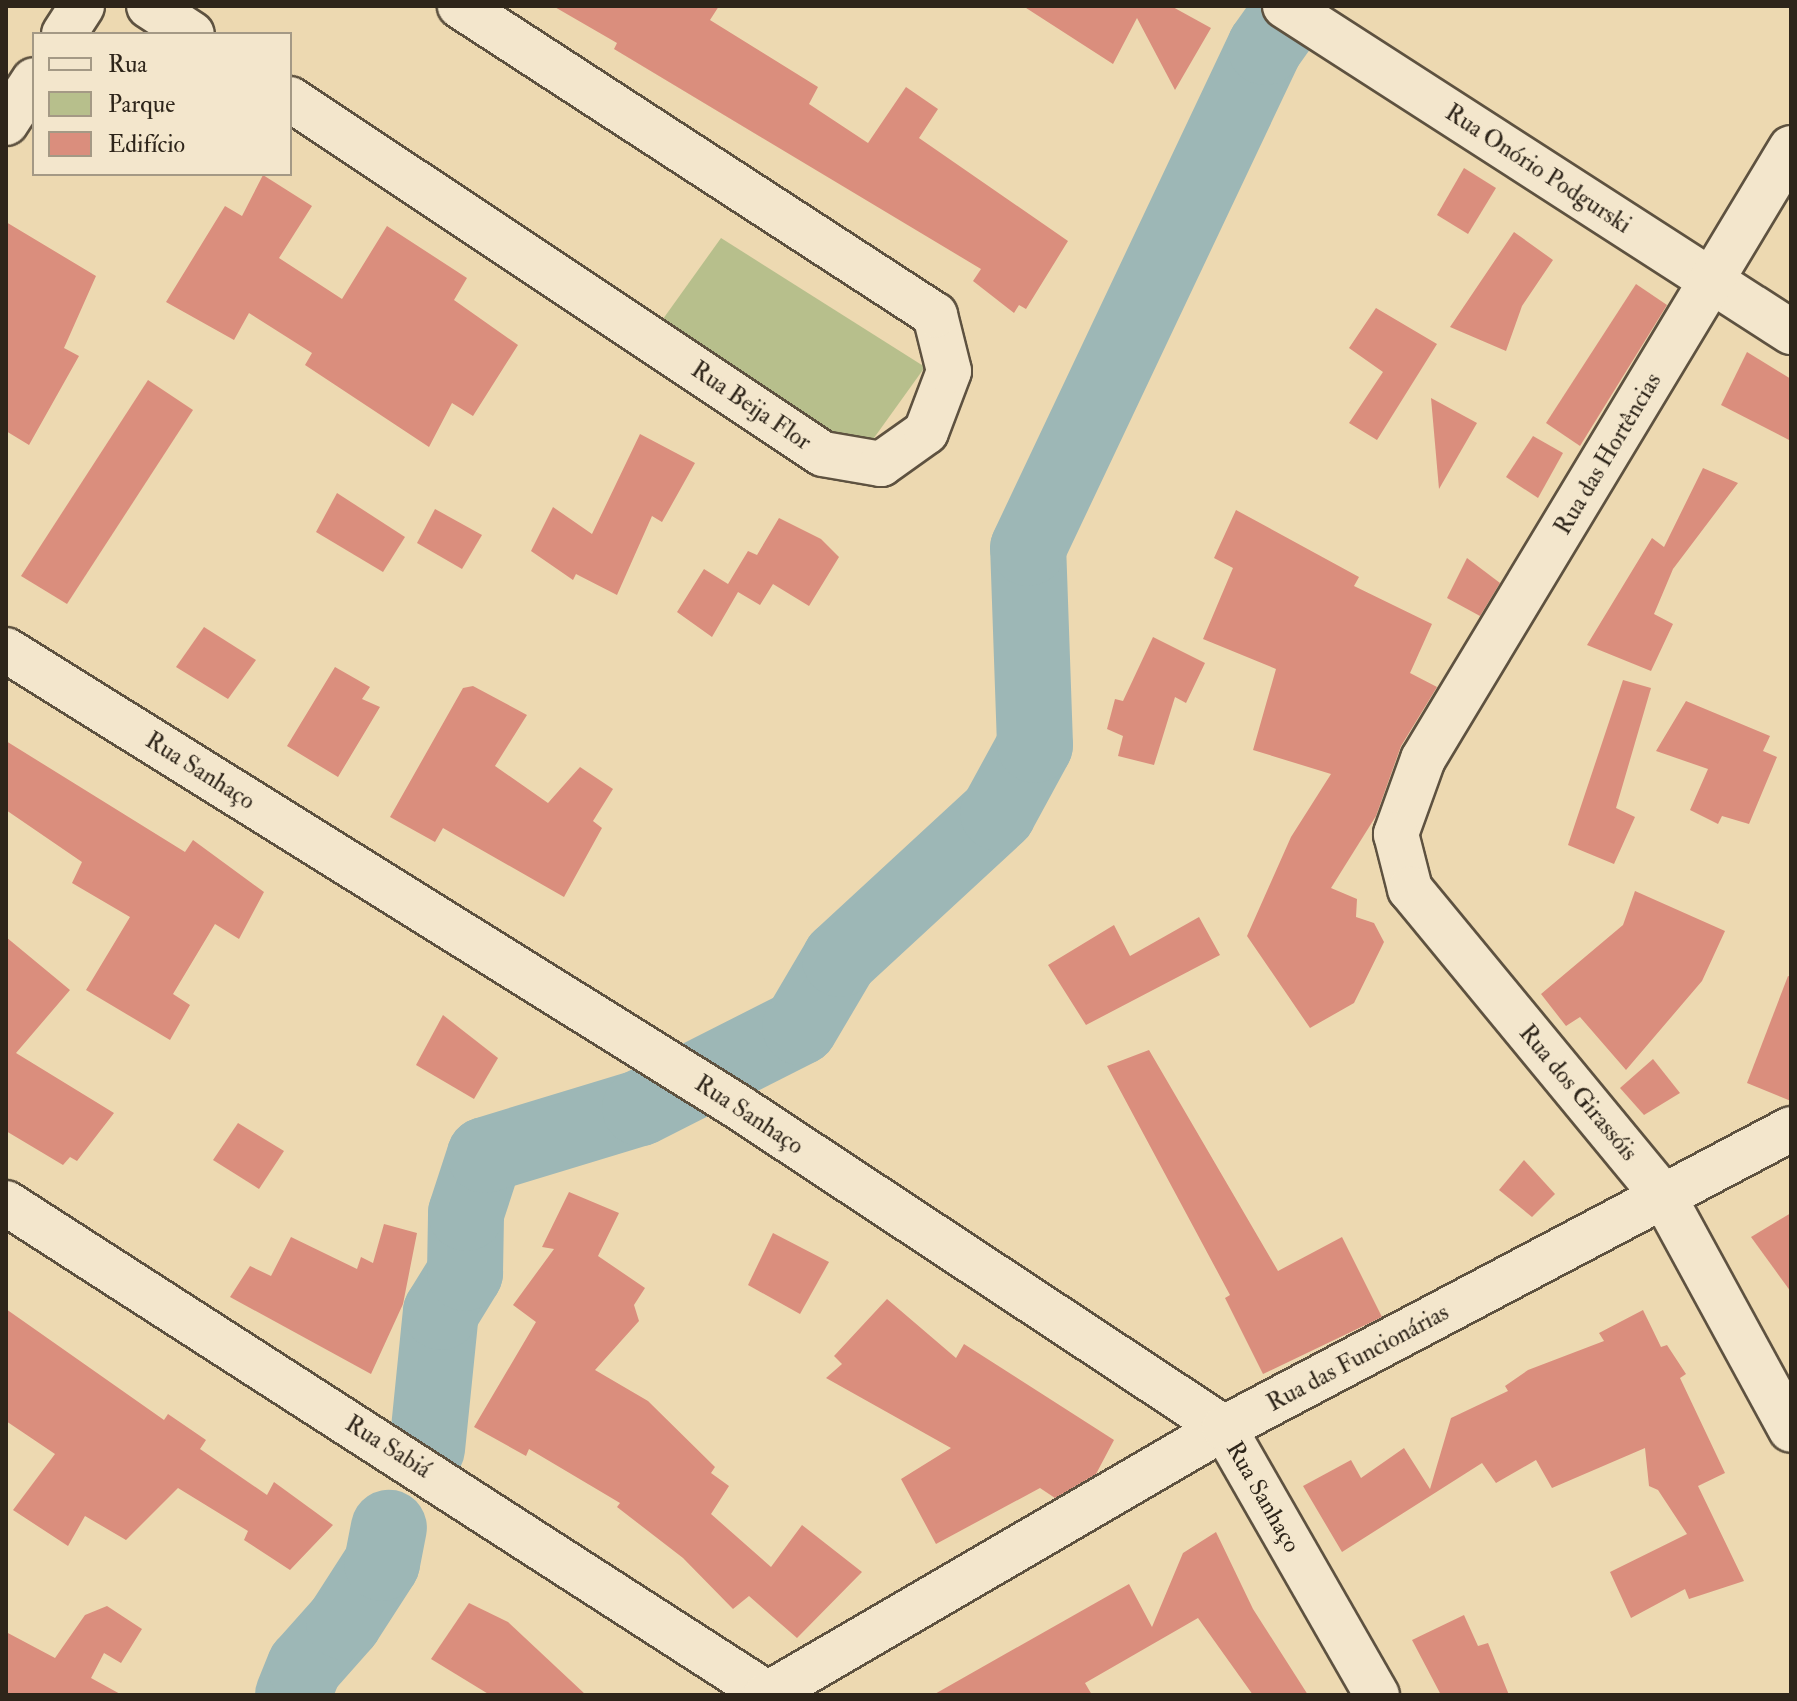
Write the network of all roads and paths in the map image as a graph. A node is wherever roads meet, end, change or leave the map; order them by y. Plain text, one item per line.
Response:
1 (82, 6) edge
2 (149, 6) edge
3 (460, 6) edge
4 (1285, 6) edge
5 (65, 32) edge
6 (189, 32) edge
7 (32, 83) edge
8 (292, 100) edge
9 (6, 123) edge
10 (1791, 148) edge
11 (1713, 281) junction
12 (1791, 332) edge
13 (6, 650) edge
14 (1423, 759) joint
15 (1791, 1129) edge
16 (1664, 1197) junction
17 (6, 1203) edge
18 (1224, 1428) junction
19 (1791, 1430) edge
20 (767, 1695) edge
21 (1377, 1695) edge

1 - 5 street
2 - 6 street
3 - 8 street, Rua Beija Flor
4 - 11 street, Rua Onório Podgurski
7 - 9 street
10 - 11 street, Rua das Hortências
11 - 12 street, Rua Onório Podgurski
11 - 14 street, Rua das Hortências
13 - 18 street, Rua Sanhaço
14 - 16 street, Rua dos Girassóis
15 - 16 street, Rua das Funcionárias
16 - 18 street, Rua das Funcionárias
16 - 19 street, Rua dos Girassóis
17 - 20 street, Rua Sabiá
18 - 20 street, Rua das Funcionárias
18 - 21 street, Rua Sanhaço

